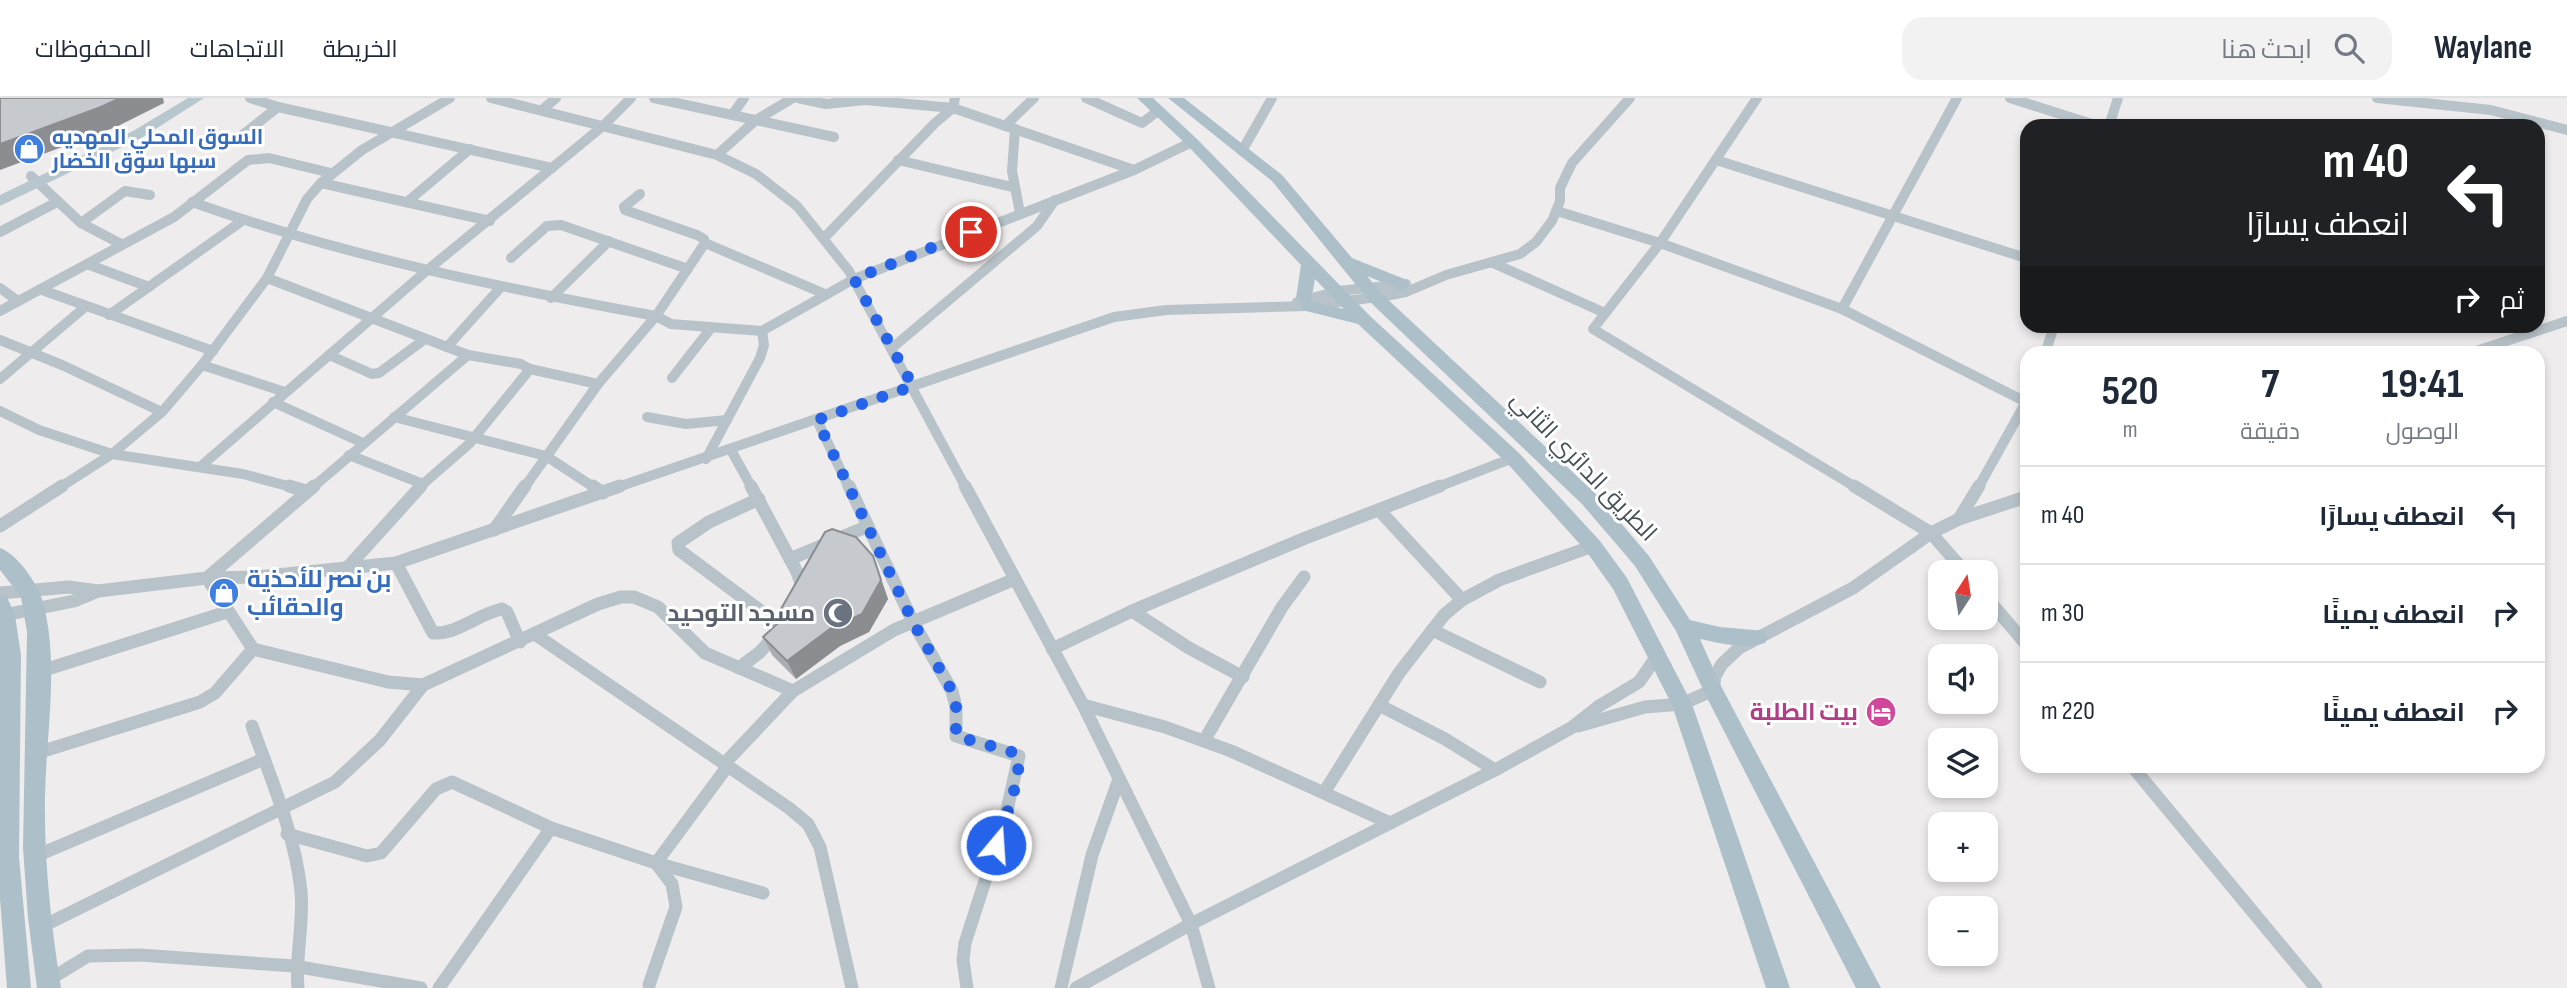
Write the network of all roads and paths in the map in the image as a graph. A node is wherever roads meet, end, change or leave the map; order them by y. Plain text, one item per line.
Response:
1 (180, 98) edge
2 (197, 98) edge
3 (250, 98) edge
4 (450, 98) edge
5 (491, 98) edge
6 (556, 98) edge
7 (631, 98) edge
8 (654, 98) edge
9 (744, 98) edge
10 (793, 98) edge
11 (1034, 98) edge
12 (1086, 98) edge
13 (1175, 98) edge
14 (1272, 98) edge
15 (1630, 98) edge
16 (1758, 98) edge
17 (1957, 98) edge
18 (2010, 98) edge
19 (2118, 98) edge
20 (2378, 98) edge
21 (866, 99) edge
22 (2437, 101) edge
23 (954, 103) edge
24 (1151, 104) edge
25 (278, 107) junction
26 (542, 110) junction
27 (733, 114) junction
28 (2076, 119) edge
29 (2111, 119) edge
30 (2528, 119) edge
31 (756, 120) junction
32 (2545, 124) edge
33 (603, 125) junction
34 (1010, 127) junction
35 (2567, 130) edge
36 (394, 131) junction
37 (240, 137) dead end
38 (834, 137) dead end
39 (1192, 142) junction
40 (470, 149) junction
41 (1242, 151) junction
42 (717, 155) junction
43 (898, 160) junction
44 (1716, 160) junction
45 (552, 168) junction
46 (1134, 170) junction
47 (331, 173) junction
48 (35, 180) junction
49 (321, 183) junction
50 (1012, 187) junction
51 (0, 190) edge
52 (640, 194) dead end
53 (150, 195) dead end
54 (1055, 199) junction
55 (0, 201) edge
56 (57, 202) junction
57 (192, 202) junction
58 (407, 202) junction
59 (1557, 211) junction
60 (1020, 213) junction
61 (1893, 215) junction
62 (242, 221) junction
63 (490, 221) junction
64 (80, 223) junction
65 (0, 232) edge
66 (289, 234) junction
67 (824, 238) junction
68 (610, 241) junction
69 (705, 243) junction
70 (1660, 243) junction
71 (121, 244) junction
72 (2020, 256) edge
73 (511, 258) dead end
74 (1342, 259) junction
75 (1310, 262) junction
76 (1493, 263) junction
77 (87, 264) junction
78 (688, 269) junction
79 (425, 272) junction
80 (267, 278) junction
81 (854, 279) junction
82 (1401, 284) junction
83 (1422, 284) junction
84 (149, 287) junction
85 (0, 288) edge
86 (500, 288) junction
87 (42, 290) junction
88 (825, 293) junction
89 (1371, 293) junction
90 (1343, 296) junction
91 (551, 298) junction
92 (18, 301) junction
93 (1302, 303) junction
94 (85, 307) junction
95 (1842, 309) junction
96 (0, 311) edge
97 (1605, 313) junction
98 (109, 315) junction
99 (656, 316) junction
100 (372, 319) junction
101 (1364, 320) junction
102 (2567, 321) edge
103 (711, 327) junction
104 (2545, 328) edge
105 (762, 331) junction
106 (2531, 333) edge
107 (425, 339) junction
108 (0, 340) edge
109 (2491, 346) edge
110 (447, 347) junction
111 (892, 348) junction
112 (33, 351) junction
113 (213, 351) junction
114 (329, 355) junction
115 (468, 355) junction
116 (202, 365) junction
117 (530, 369) junction
118 (673, 378) dead end
119 (0, 379) edge
120 (598, 384) junction
121 (913, 386) junction
122 (285, 392) junction
123 (2020, 399) edge
124 (273, 402) junction
125 (0, 411) edge
126 (162, 412) junction
127 (2020, 414) edge
128 (394, 417) junction
129 (647, 417) dead end
130 (727, 420) junction
131 (817, 420) junction
132 (475, 436) junction
133 (363, 443) junction
134 (731, 450) junction
135 (111, 454) junction
136 (349, 455) junction
137 (547, 456) junction
138 (1513, 458) junction
139 (706, 459) junction
140 (200, 467) junction
141 (423, 484) junction
142 (306, 491) junction
143 (603, 493) junction
144 (759, 499) junction
145 (2020, 499) edge
146 (1380, 511) junction
147 (1959, 519) junction
148 (0, 526) edge
149 (866, 527) junction
150 (494, 530) junction
151 (1931, 533) junction
152 (1593, 546) junction
153 (0, 556) edge
154 (790, 559) junction
155 (1955, 560) edge
156 (396, 563) junction
157 (347, 568) junction
158 (1304, 577) dead end
159 (207, 578) junction
160 (1015, 579) junction
161 (27, 589) junction
162 (98, 591) junction
163 (0, 593) edge
164 (1462, 600) junction
165 (35, 609) junction
166 (227, 611) junction
167 (1132, 611) junction
168 (1998, 611) edge
169 (2, 612) edge
170 (788, 614) junction
171 (913, 622) junction
172 (1684, 627) junction
173 (1432, 630) junction
174 (536, 635) junction
175 (1758, 637) junction
176 (2020, 637) edge
177 (520, 642) junction
178 (253, 649) junction
179 (1052, 649) junction
180 (1657, 656) junction
181 (739, 668) junction
182 (38, 672) junction
183 (1243, 677) junction
184 (1540, 682) dead end
185 (423, 685) junction
186 (1713, 690) junction
187 (793, 691) junction
188 (1682, 704) junction
189 (1083, 705) junction
190 (1379, 705) junction
191 (252, 726) dead end
192 (1571, 728) junction
193 (1204, 741) junction
194 (37, 753) junction
195 (264, 759) junction
196 (726, 766) junction
197 (1495, 770) junction
198 (2138, 773) edge
199 (1119, 779) junction
200 (1325, 791) junction
201 (279, 808) junction
202 (1390, 823) junction
203 (551, 828) junction
204 (287, 834) junction
205 (36, 856) junction
206 (656, 863) junction
207 (762, 893) dead end
208 (38, 922) junction
209 (1191, 925) junction
210 (6, 926) edge
211 (295, 966) junction
212 (48, 984) edge
213 (652, 987) edge
214 (19, 988) edge
215 (298, 988) edge
216 (421, 988) edge
217 (439, 988) edge
218 (852, 988) edge
219 (967, 988) edge
220 (1061, 988) edge
221 (1076, 988) edge
222 (1209, 988) edge
223 (1778, 988) edge
224 (1869, 988) edge
225 (2316, 988) edge

1 - 48 main road
2 - 48 main road
3 - 25 street
4 - 36 street
5 - 26 street
6 - 26 street
7 - 33 street
8 - 27 street
9 - 27 street
10 - 21 street
10 - 31 street
11 - 34 street
12 - 24 street
13 - 41 main road, الطريق الدائري الثاني
14 - 41 street
15 - 59 street
16 - 44 street
17 - 61 street
18 - 28 street
19 - 29 street
20 - 22 street
21 - 23 street
22 - 30 street
23 - 34 street
23 - 43 street
24 - 39 main road, الطريق الدائري الثاني
25 - 36 street
25 - 37 street
26 - 33 street
27 - 31 street
31 - 38 street
31 - 42 street
32 - 35 street
33 - 42 street
33 - 45 street
34 - 46 street
34 - 50 street
36 - 40 street
36 - 47 street
39 - 46 street
39 - 75 main road, الطريق الدائري الثاني
40 - 45 street
40 - 58 street
41 - 74 main road, الطريق الدائري الثاني
42 - 67 street
43 - 50 street
43 - 67 street
44 - 61 street
44 - 70 street
45 - 63 street
46 - 54 street
47 - 49 street
47 - 57 street
48 - 51 main road
48 - 55 main road
48 - 56 street
49 - 58 street
49 - 66 street
50 - 60 street
52 - 69 street
53 - 64 street
54 - 60 street
54 - 111 street
56 - 64 street
56 - 65 street
57 - 62 street
57 - 71 street
58 - 63 street
59 - 70 street
59 - 76 street
60 - 81 street
61 - 72 street
61 - 95 street
62 - 66 street
62 - 84 street
63 - 79 street
64 - 71 street
66 - 79 street
66 - 80 street
67 - 81 street
68 - 73 street
68 - 78 street
68 - 91 street
69 - 78 street
69 - 88 street
70 - 95 street
70 - 97 street
71 - 77 street
74 - 82 main road
74 - 89 main road, الطريق الدائري الثاني
75 - 90 main road, الطريق الدائري الثاني
75 - 93 main road
76 - 83 street
76 - 97 street
77 - 84 street
77 - 87 street
78 - 99 street
79 - 86 street
79 - 100 street
80 - 100 street
80 - 113 street
81 - 88 street
81 - 111 street
82 - 83 street
82 - 89 street
83 - 89 street
84 - 98 street
85 - 92 street
86 - 91 street
86 - 110 street
87 - 92 street
87 - 94 street
88 - 105 street
89 - 90 street
89 - 172 main road, الطريق الدائري الثاني
90 - 93 street
90 - 101 main road, الطريق الدائري الثاني
91 - 99 street
92 - 96 street
93 - 101 main road
93 - 121 street
94 - 98 street
94 - 112 street
95 - 123 street
97 - 151 street
98 - 113 street
99 - 103 street
99 - 120 street
100 - 107 street
100 - 114 street
101 - 138 main road, الطريق الدائري الثاني
102 - 104 street
103 - 105 street
103 - 118 street
105 - 130 street
106 - 109 street
107 - 110 street
107 - 114 street
108 - 112 street
110 - 115 street
111 - 121 street
112 - 119 street
112 - 126 street
113 - 116 street
114 - 122 street
115 - 117 street
115 - 128 street
116 - 122 street
116 - 126 street
117 - 120 street
117 - 132 street
120 - 137 street
121 - 131 street
121 - 160 street
122 - 124 street
124 - 133 street
124 - 140 street
125 - 135 street
126 - 135 street
127 - 147 street
128 - 132 street
128 - 133 street
129 - 130 street
130 - 139 street
131 - 134 street
131 - 149 street
132 - 137 street
132 - 141 street
133 - 136 street
134 - 139 street
134 - 144 street
135 - 140 street
135 - 148 street
136 - 141 street
136 - 142 street
137 - 143 street
137 - 150 street
138 - 146 street
138 - 152 main road, الطريق الدائري الثاني
139 - 143 street
140 - 142 street
141 - 157 street
142 - 159 street
143 - 150 street
144 - 154 street
144 - 170 street
145 - 147 street
146 - 164 street
146 - 167 street
147 - 151 street
149 - 154 street
149 - 171 street
150 - 156 street
151 - 155 street
151 - 175 street
152 - 164 street
152 - 180 main road, الطريق الدائري الثاني
153 - 161 main road
154 - 170 street
156 - 157 street
156 - 177 street
157 - 159 street
158 - 183 street
159 - 162 street
159 - 166 street
160 - 171 street
160 - 179 street
161 - 162 street
161 - 163 street
161 - 165 main road
162 - 165 street
164 - 173 street
165 - 169 street
165 - 182 main road
166 - 178 street
166 - 182 street
167 - 179 street
167 - 183 street
168 - 176 street
169 - 210 main road
170 - 181 street
171 - 187 street
171 - 219 street
172 - 175 main road
172 - 186 main road, الطريق الدائري الثاني
173 - 184 street
173 - 190 street
174 - 177 street
174 - 181 street
174 - 196 street
175 - 186 street
177 - 185 street
178 - 185 street
178 - 194 street
179 - 189 street
180 - 188 main road, الطريق الدائري الثاني
180 - 192 street
181 - 187 street
182 - 194 main road
183 - 193 street
185 - 201 street
186 - 188 street
186 - 224 main road, الطريق الدائري الثاني
187 - 196 street
188 - 192 street
188 - 223 main road, الطريق الدائري الثاني
189 - 193 street
189 - 199 street
190 - 197 street
190 - 200 street
191 - 195 street
192 - 197 street
193 - 200 street
194 - 205 main road
195 - 201 street
195 - 205 street
196 - 206 street
196 - 218 street
197 - 202 street
198 - 225 street
199 - 209 street
199 - 220 street
200 - 202 street
201 - 204 street
201 - 208 street
202 - 209 street
203 - 204 street
203 - 206 street
203 - 217 street
204 - 211 street
205 - 208 main road
206 - 207 street
206 - 213 street
208 - 210 street
208 - 212 main road
209 - 221 street
209 - 222 street
210 - 214 main road
211 - 212 street
211 - 215 street
211 - 216 street

